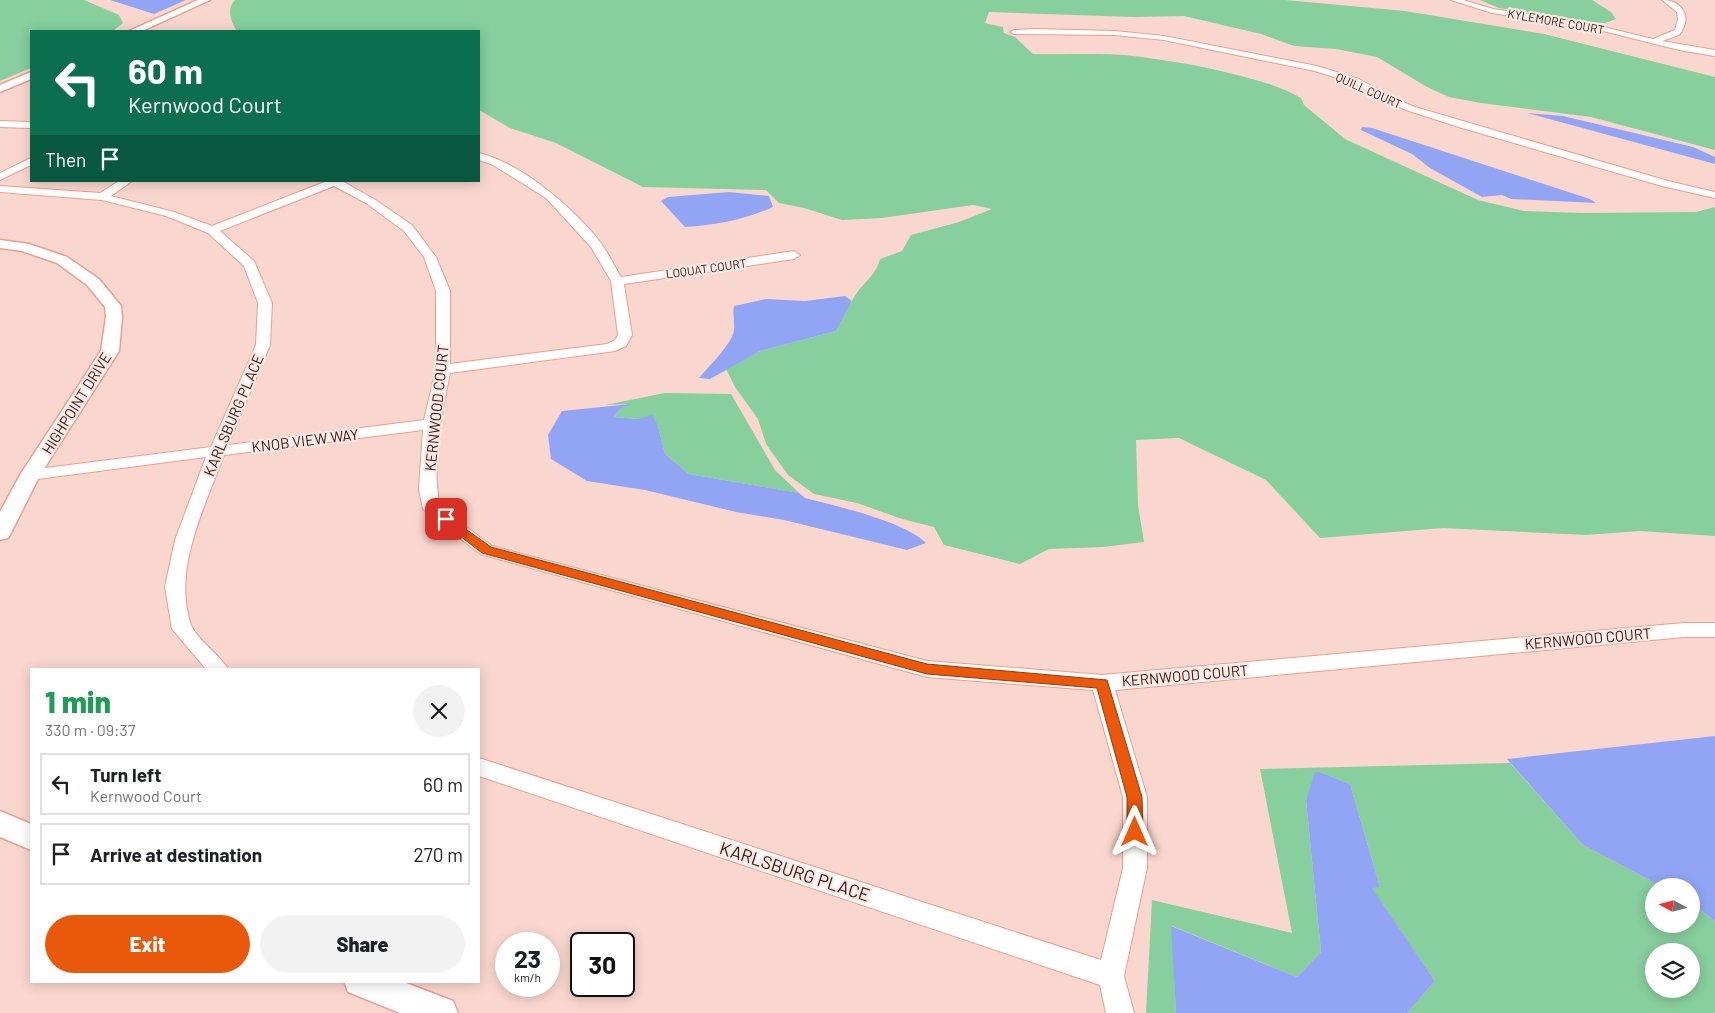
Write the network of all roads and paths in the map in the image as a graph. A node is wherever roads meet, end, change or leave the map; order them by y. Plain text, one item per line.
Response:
1 (206, 0) edge
2 (1456, 0) edge
3 (1666, 0) edge
4 (136, 30) edge
5 (1014, 32) dead end
6 (1652, 42) junction
7 (1715, 53) edge
8 (30, 75) edge
9 (0, 89) edge
10 (0, 124) edge
11 (30, 125) edge
12 (480, 156) edge
13 (30, 162) edge
14 (0, 177) edge
15 (125, 182) edge
16 (336, 182) edge
17 (0, 189) edge
18 (1715, 195) edge
19 (102, 197) junction
20 (212, 230) junction
21 (0, 244) edge
22 (794, 255) dead end
23 (617, 281) junction
24 (443, 369) junction
25 (431, 424) junction
26 (216, 451) junction
27 (30, 475) junction
28 (0, 532) edge
29 (1715, 630) edge
30 (217, 668) edge
31 (1102, 683) junction
32 (480, 767) edge
33 (0, 823) edge
34 (30, 838) edge
35 (1111, 976) junction
36 (365, 983) edge
37 (441, 1013) edge
38 (1120, 1013) edge

1 - 4 street
2 - 6 street, KYLEMORE COURT
3 - 6 street
5 - 18 street, QUILL COURT
6 - 7 street, KYLEMORE COURT
8 - 9 street
10 - 11 street
12 - 23 street
13 - 14 street
15 - 19 street
16 - 20 street
16 - 24 street, KERNWOOD COURT
17 - 19 street, KARLSBURG PLACE
19 - 20 street, KARLSBURG PLACE
20 - 26 street, KARLSBURG PLACE
21 - 27 street, HIGHPOINT DRIVE
22 - 23 street, LOQUAT COURT
23 - 24 street
24 - 25 street, KERNWOOD COURT
25 - 26 street, KNOB VIEW WAY
25 - 31 street, KERNWOOD COURT
26 - 27 street, KNOB VIEW WAY
26 - 30 street, KARLSBURG PLACE
27 - 28 street, HIGHPOINT DRIVE
29 - 31 street, KERNWOOD COURT
31 - 35 street
32 - 35 street, KARLSBURG PLACE
33 - 34 street
35 - 38 street
36 - 37 street

